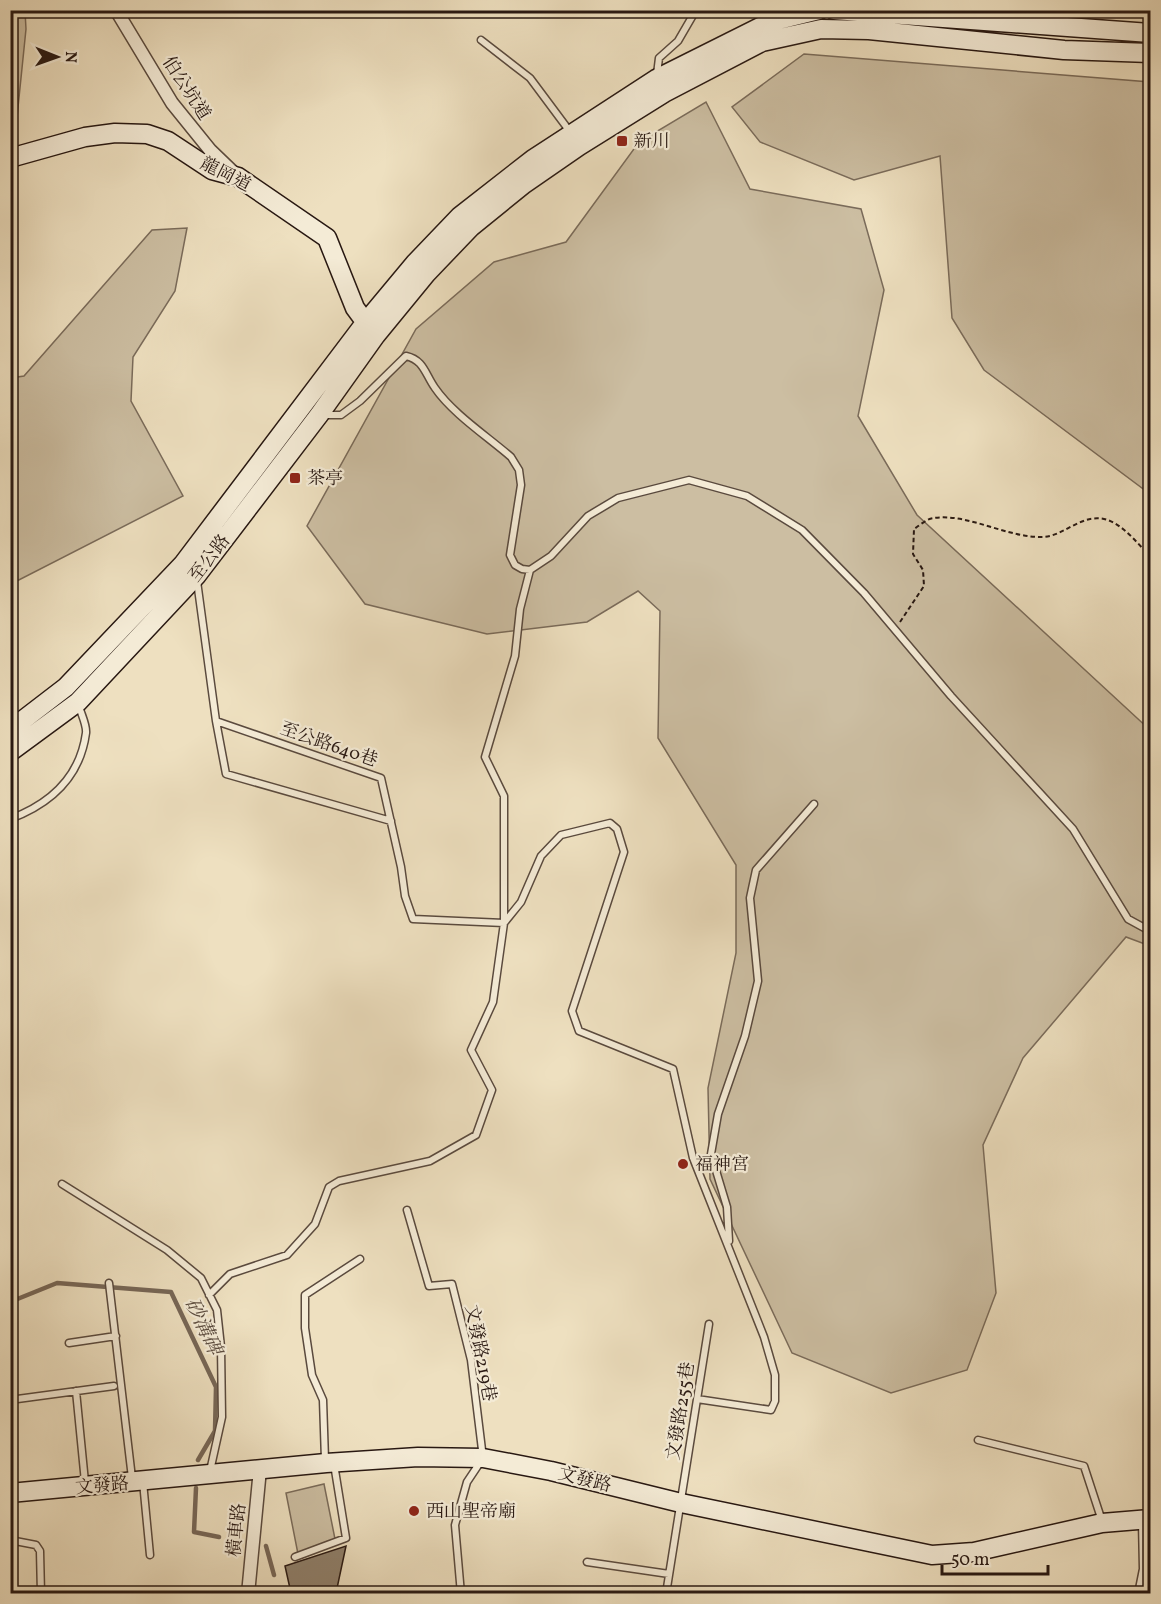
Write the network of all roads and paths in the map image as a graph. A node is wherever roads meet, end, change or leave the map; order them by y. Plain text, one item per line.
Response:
1 (116, 10) edge
2 (696, 10) edge
3 (819, 10) edge
4 (834, 10) edge
5 (774, 16) edge
6 (1150, 33) edge
7 (481, 40) dead end
8 (762, 42) junction
9 (1150, 54) edge
10 (660, 86) junction
11 (575, 140) junction
12 (10, 158) edge
13 (238, 177) junction
14 (370, 329) junction
15 (304, 403) junction
16 (319, 415) junction
17 (1150, 556) edge
18 (190, 569) junction
19 (530, 570) junction
20 (894, 629) junction
21 (66, 687) junction
22 (78, 702) junction
23 (216, 721) junction
24 (10, 730) edge
25 (10, 752) edge
26 (814, 804) dead end
27 (10, 819) edge
28 (391, 821) junction
29 (504, 923) junction
30 (1150, 930) edge
31 (62, 1184) dead end
32 (407, 1210) dead end
33 (729, 1248) junction
34 (360, 1259) dead end
35 (109, 1283) dead end
36 (209, 1295) junction
37 (709, 1324) dead end
38 (116, 1335) junction
39 (69, 1343) dead end
40 (114, 1386) dead end
41 (75, 1390) junction
42 (697, 1399) junction
43 (10, 1400) edge
44 (978, 1440) dead end
45 (483, 1458) junction
46 (329, 1462) junction
47 (260, 1469) junction
48 (209, 1474) junction
49 (138, 1481) junction
50 (85, 1486) junction
51 (10, 1493) edge
52 (681, 1503) junction
53 (1146, 1519) edge
54 (1102, 1523) junction
55 (10, 1540) edge
56 (150, 1555) dead end
57 (295, 1557) dead end
58 (587, 1562) dead end
59 (669, 1574) junction
60 (41, 1593) edge
61 (248, 1593) edge
62 (461, 1593) edge
63 (666, 1593) edge
64 (1138, 1593) edge

1 - 13 street, 伯公坑道
2 - 10 lane
3 - 5 street
4 - 6 street
5 - 8 lane
5 - 10 street
7 - 11 lane
8 - 9 street
8 - 10 street
10 - 11 street
11 - 14 street
12 - 13 street, 龍岡道
13 - 14 street, 龍岡道
14 - 15 street, 至公路
14 - 16 street, 至公路
15 - 16 lane
15 - 18 street, 至公路
16 - 18 street, 至公路
16 - 19 lane
17 - 20 path
18 - 21 street, 至公路
18 - 22 street, 至公路
18 - 23 lane
19 - 20 lane
19 - 29 lane
20 - 30 lane
21 - 22 street
21 - 24 street, 至公路
22 - 25 street, 至公路
22 - 27 lane
23 - 28 lane, 至公路640巷
23 - 28 lane
26 - 33 lane
28 - 29 lane, 至公路640巷
29 - 33 lane
29 - 36 lane
31 - 36 lane
32 - 45 lane, 文發路219巷
33 - 42 lane
34 - 46 lane
35 - 38 lane
36 - 48 lane
37 - 42 lane, 文發路255巷
38 - 39 lane
38 - 49 lane
40 - 41 lane
41 - 43 lane
41 - 50 lane
42 - 52 lane, 文發路255巷
44 - 54 lane
45 - 46 street, 文發路
45 - 52 street, 文發路
45 - 62 lane
46 - 47 street, 文發路
46 - 57 lane
47 - 48 street, 文發路
47 - 61 street, 橫車路
48 - 49 street, 文發路
49 - 50 street, 文發路
49 - 56 lane
50 - 51 street, 文發路
52 - 54 street, 文發路
52 - 59 lane, 文發路255巷
53 - 54 street, 文發路
53 - 64 lane
55 - 60 lane
58 - 59 lane
59 - 63 lane, 文發路255巷

